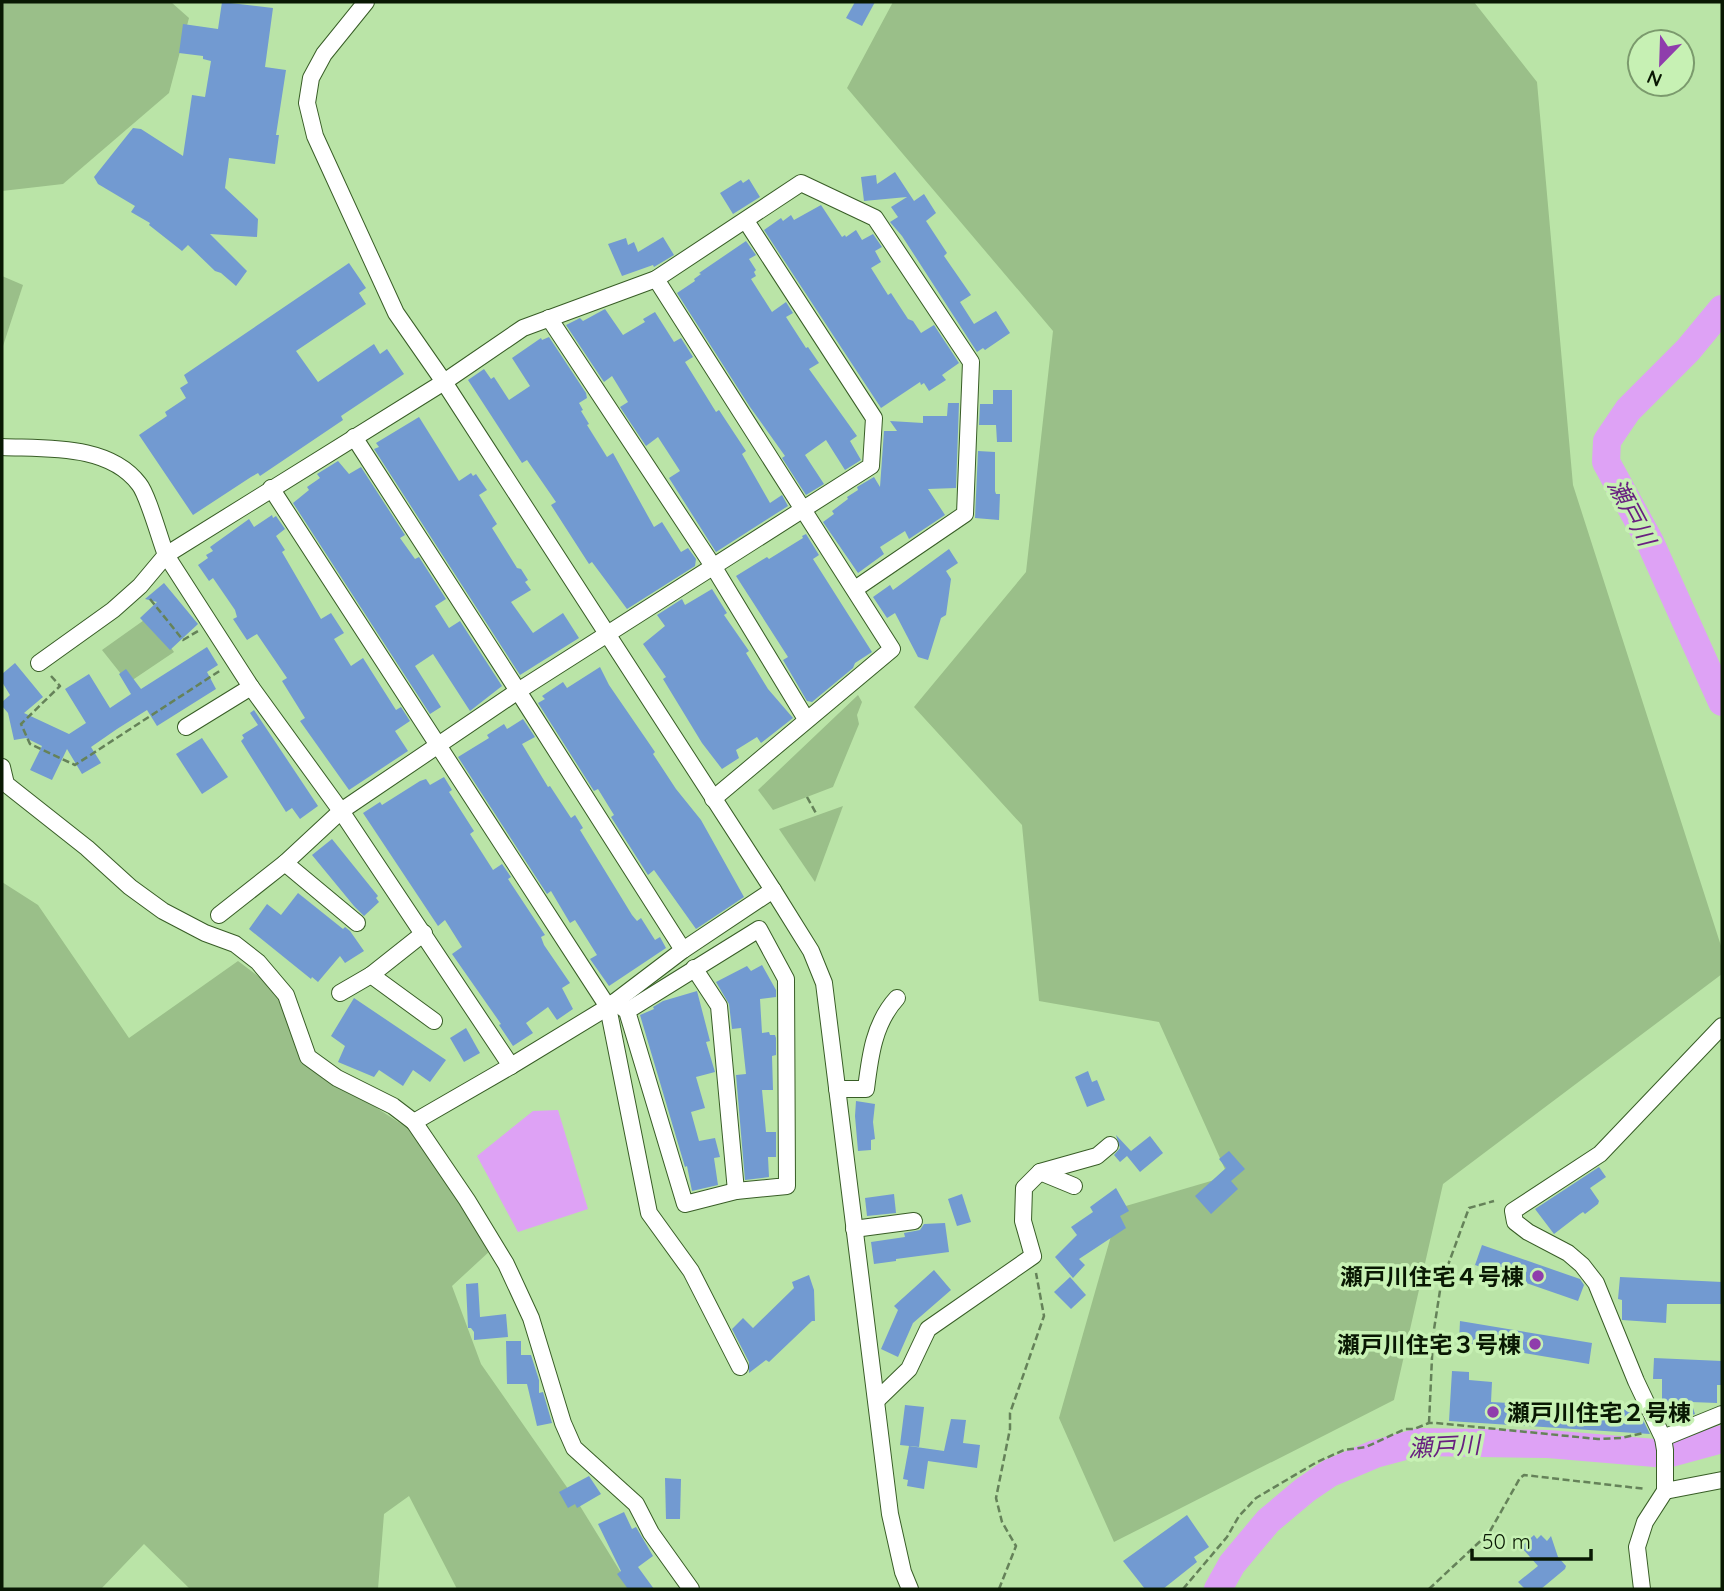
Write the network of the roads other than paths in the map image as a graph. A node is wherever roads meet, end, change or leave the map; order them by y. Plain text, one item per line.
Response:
1 (366, 2) edge
2 (746, 221) junction
3 (656, 279) junction
4 (549, 318) junction
5 (444, 382) junction
6 (354, 437) junction
7 (2, 447) edge
8 (271, 488) junction
9 (804, 510) junction
10 (166, 555) junction
11 (713, 566) junction
12 (855, 589) junction
13 (609, 635) junction
14 (39, 663) road end
15 (251, 687) junction
16 (518, 691) junction
17 (806, 719) junction
18 (186, 727) dead end
19 (439, 747) junction
20 (2, 767) edge
21 (713, 799) junction
22 (341, 811) junction
23 (285, 863) junction
24 (773, 891) junction
25 (219, 915) dead end
26 (357, 923) dead end
27 (424, 933) junction
28 (683, 950) junction
29 (694, 968) junction
30 (371, 975) junction
31 (340, 993) dead end
32 (897, 998) dead end
33 (617, 1007) junction
34 (434, 1021) dead end
35 (1722, 1026) edge
36 (511, 1066) junction
37 (837, 1089) junction
38 (414, 1122) junction
39 (1110, 1145) dead end
40 (1040, 1172) junction
41 (1074, 1186) dead end
42 (736, 1191) junction
43 (914, 1221) dead end
44 (854, 1229) junction
45 (740, 1367) dead end
46 (877, 1400) junction
47 (1722, 1414) edge
48 (1664, 1444) junction
49 (1722, 1480) edge
50 (1665, 1491) junction
51 (691, 1589) edge
52 (910, 1589) edge
53 (1642, 1589) edge

1 - 5 street
2 - 3 street
2 - 9 street
2 - 12 street
3 - 4 street
3 - 9 street
4 - 5 street
4 - 11 street
5 - 6 street
5 - 13 street
6 - 8 street
6 - 16 street
7 - 10 street
8 - 10 street
8 - 19 street
9 - 11 street
9 - 12 street
10 - 14 street
10 - 15 street
11 - 13 street
11 - 17 street
12 - 17 street
13 - 16 street
13 - 21 street
15 - 18 street
15 - 22 street
16 - 19 street
16 - 28 street
17 - 21 street
19 - 22 street
19 - 33 street
20 - 38 street
21 - 24 street
22 - 23 street
22 - 27 street
23 - 25 street
23 - 26 street
24 - 28 street
24 - 37 street
27 - 30 street
27 - 36 street
28 - 33 street
29 - 33 street
29 - 42 street
29 - 42 street
30 - 31 street
30 - 34 street
32 - 37 street
33 - 36 street
33 - 42 street
33 - 45 street
35 - 48 street
36 - 38 street
37 - 44 street
38 - 51 street
39 - 40 street
40 - 41 street
40 - 46 street
43 - 44 street
44 - 46 street
46 - 52 street
47 - 48 street
48 - 50 street
49 - 50 street
50 - 53 street

